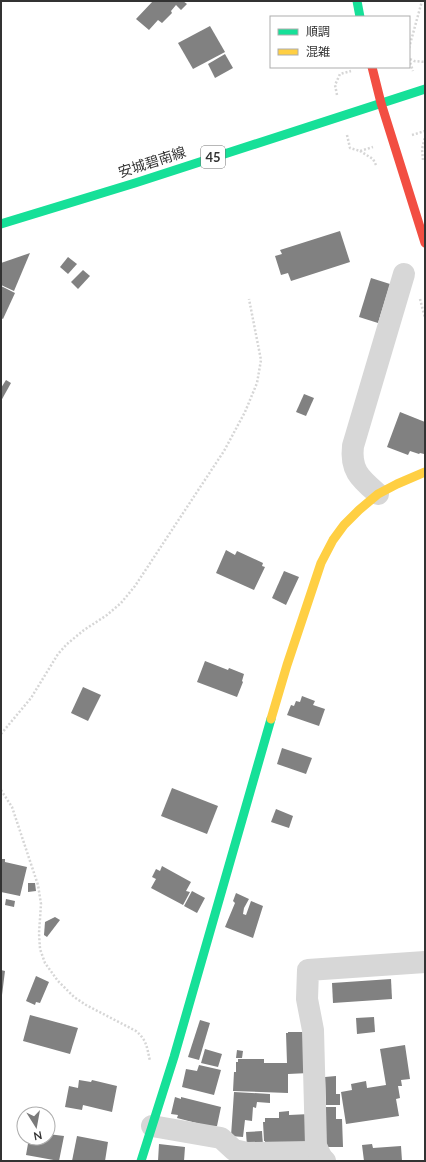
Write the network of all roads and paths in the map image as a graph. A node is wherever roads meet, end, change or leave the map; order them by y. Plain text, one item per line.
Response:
1 (357, 1) edge
2 (422, 1) edge
3 (360, 16) edge
4 (410, 44) edge
5 (410, 59) edge
6 (425, 62) edge
7 (372, 68) edge
8 (425, 89) edge
9 (382, 103) junction
10 (425, 137) edge
11 (425, 166) edge
12 (1, 224) edge
13 (425, 243) edge
14 (404, 274) dead end
15 (249, 299) dead end
16 (425, 472) edge
17 (378, 494) junction
18 (1, 734) edge
19 (1, 790) edge
20 (425, 962) edge
21 (166, 1084) junction
22 (152, 1126) junction
23 (323, 1160) edge
24 (141, 1161) edge

1 - 3 street
2 - 4 path
5 - 6 path
7 - 9 street
8 - 9 street, 安城碧南線 / 45
9 - 12 street, 安城碧南線 / 45
9 - 13 street
10 - 11 path
14 - 17 street
15 - 18 path
16 - 17 street
17 - 21 street
19 - 21 path
20 - 23 street
21 - 22 street
22 - 23 street
22 - 24 street

